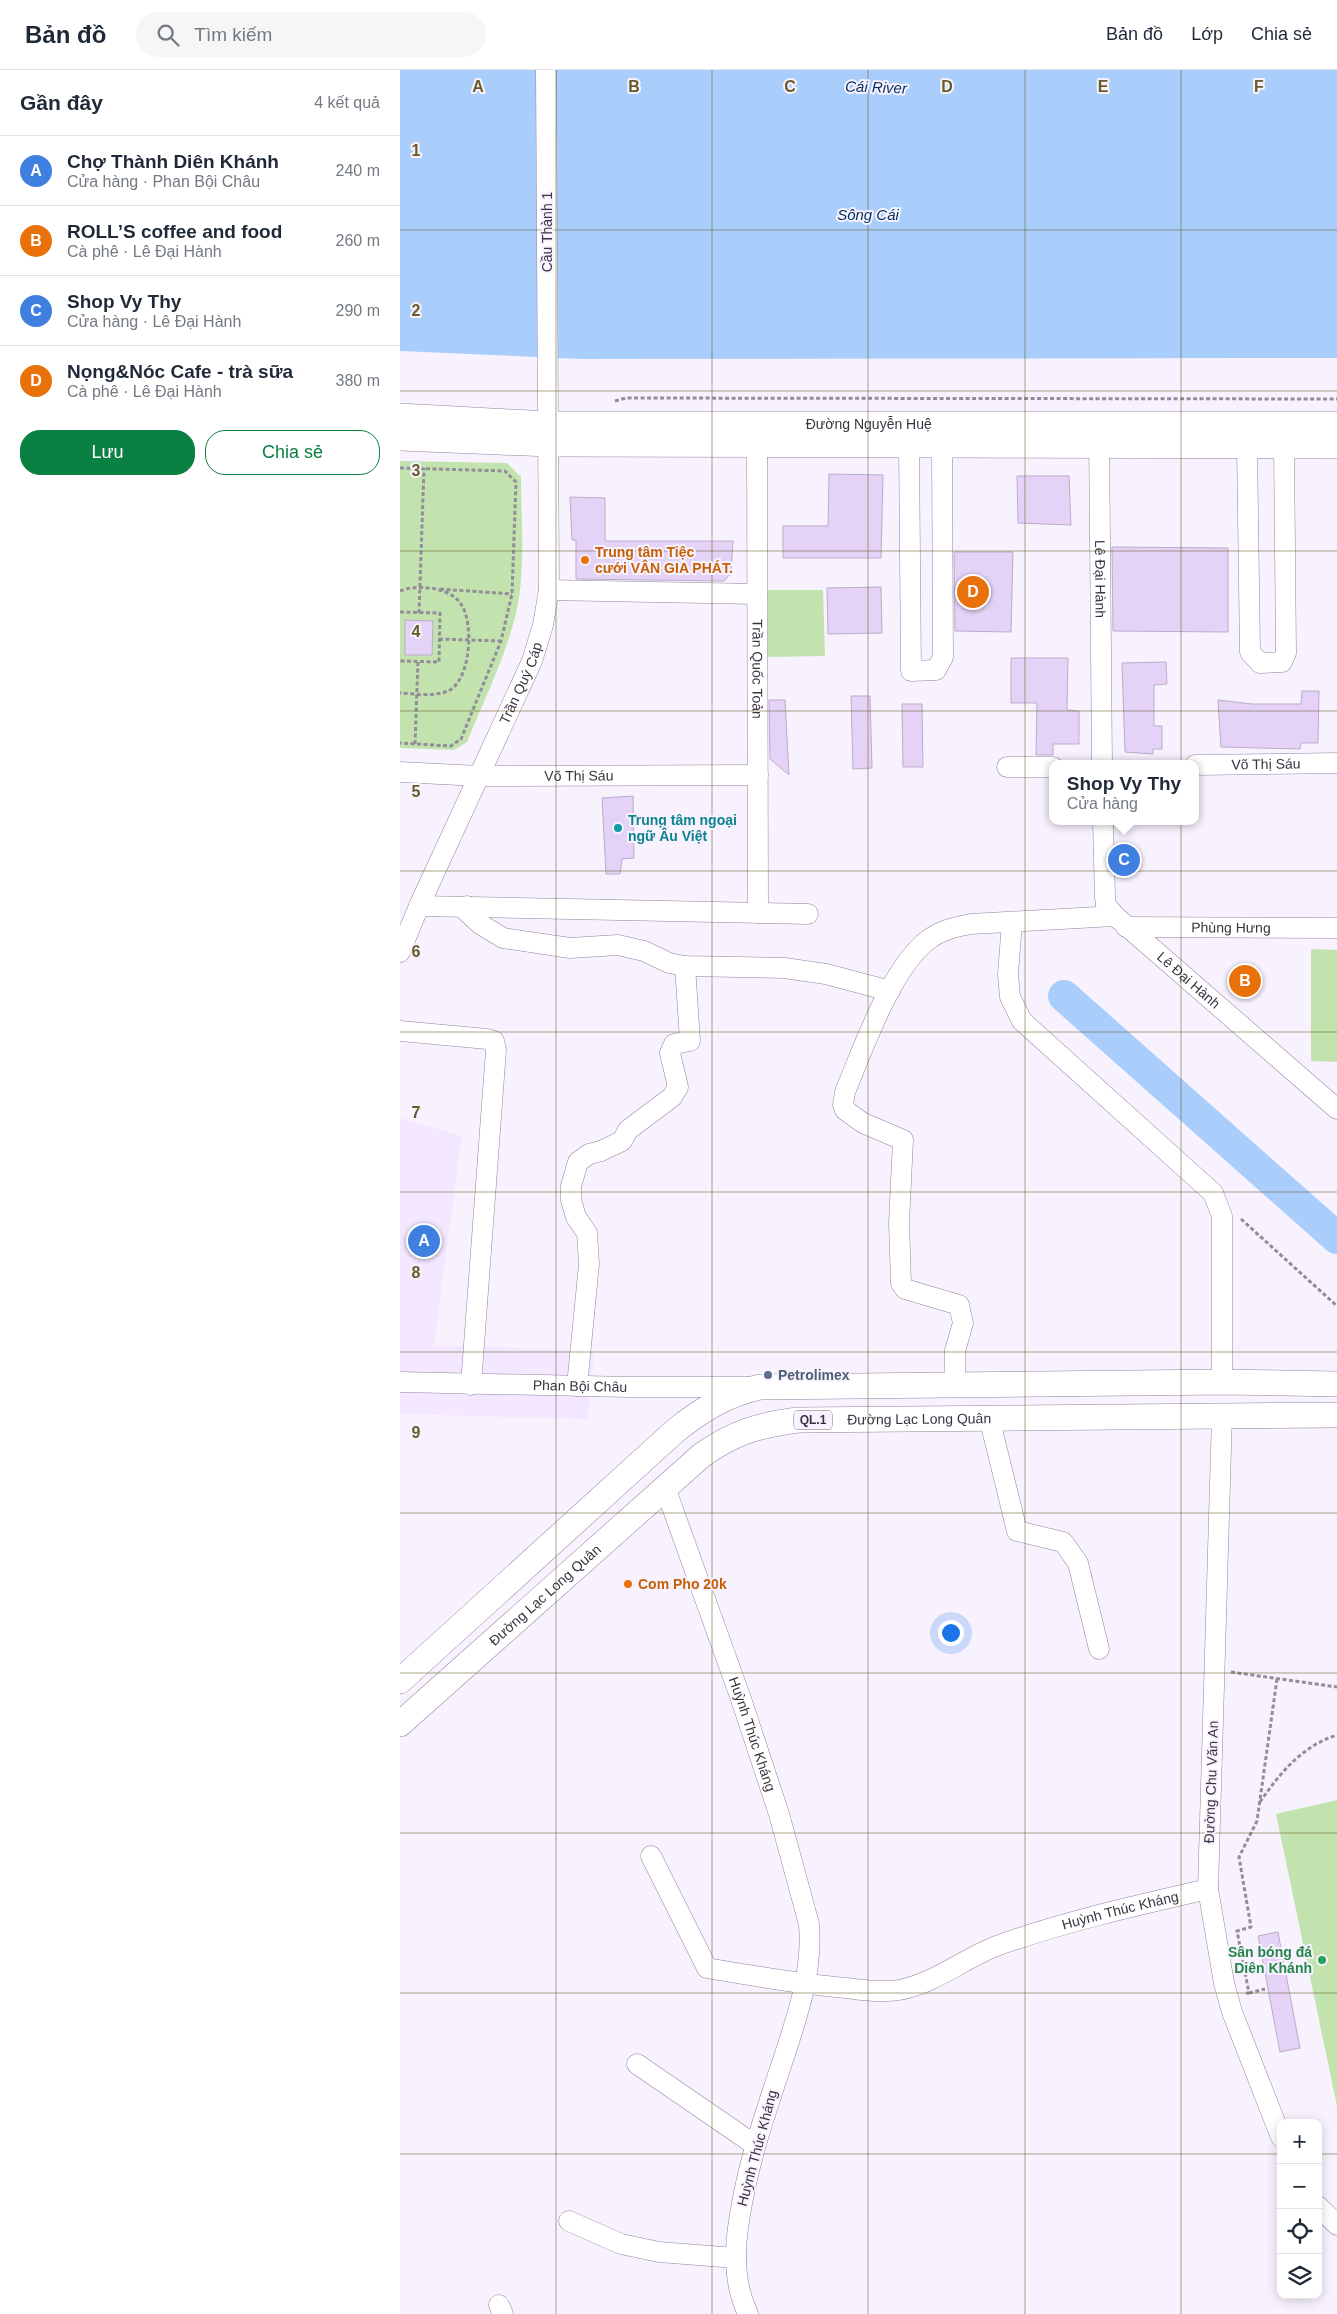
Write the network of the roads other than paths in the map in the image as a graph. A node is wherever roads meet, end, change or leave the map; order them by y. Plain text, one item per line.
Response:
1 (546, 70) edge
2 (549, 393) joint
3 (400, 416) edge
4 (1337, 424) edge
5 (549, 434) junction
6 (757, 434) junction
7 (1099, 434) junction
8 (400, 438) edge
9 (909, 444) junction
10 (942, 444) junction
11 (1246, 446) junction
12 (1284, 446) junction
13 (1337, 446) edge
14 (549, 590) junction
15 (758, 594) junction
16 (1102, 760) edge
17 (1337, 763) edge
18 (1199, 765) edge
19 (1007, 767) dead end
20 (1049, 767) edge
21 (400, 772) edge
22 (758, 775) junction
23 (479, 776) junction
24 (1103, 825) edge
25 (419, 906) junction
26 (467, 906) junction
27 (758, 913) junction
28 (808, 914) dead end
29 (1120, 921) junction
30 (1012, 922) junction
31 (1337, 928) edge
32 (400, 952) edge
33 (685, 966) junction
34 (890, 991) junction
35 (400, 1031) edge
36 (1337, 1109) edge
37 (400, 1382) edge
38 (1222, 1382) junction
39 (471, 1384) junction
40 (955, 1384) junction
41 (1337, 1384) edge
42 (577, 1386) junction
43 (760, 1386) junction
44 (1222, 1415) junction
45 (1337, 1415) edge
46 (988, 1417) junction
47 (666, 1490) junction
48 (1099, 1649) dead end
49 (400, 1680) edge
50 (400, 1724) edge
51 (651, 1856) dead end
52 (1208, 1889) junction
53 (805, 1985) junction
54 (637, 2064) dead end
55 (1277, 2127) edge
56 (755, 2145) junction
57 (1321, 2209) edge
58 (569, 2221) dead end
59 (1337, 2225) edge
60 (736, 2258) junction
61 (748, 2314) edge

1 - 2 street, Cầu Thành 1
2 - 5 street, Trần Quý Cáp
3 - 5 main road, Đường Nguyễn Huệ
4 - 7 main road, Đường Nguyễn Huệ
5 - 6 main road, Đường Nguyễn Huệ
5 - 8 main road, Đường Nguyễn Huệ
5 - 14 street, Trần Quý Cáp
6 - 7 main road, Đường Nguyễn Huệ
6 - 9 main road, Đường Nguyễn Huệ
6 - 15 street, Trần Quốc Toản
7 - 10 main road, Đường Nguyễn Huệ
7 - 11 main road, Đường Nguyễn Huệ
7 - 16 street, Lê Đại Hành
9 - 10 main road, Đường Nguyễn Huệ
9 - 10 street
11 - 12 main road, Đường Nguyễn Huệ
11 - 12 street
12 - 13 main road, Đường Nguyễn Huệ
14 - 15 street
14 - 23 street, Trần Quý Cáp
15 - 22 street, Trần Quốc Toản
17 - 18 street, Võ Thị Sáu
19 - 20 street
21 - 23 street, Võ Thị Sáu
22 - 23 street, Võ Thị Sáu
22 - 27 street, Trần Quốc Toản
23 - 25 street, Trần Quý Cáp
24 - 29 street, Lê Đại Hành
25 - 26 street
25 - 32 street, Trần Quý Cáp
26 - 27 street
26 - 33 street
27 - 28 street
29 - 30 street, Phùng Hưng
29 - 31 street, Phùng Hưng
29 - 36 street, Lê Đại Hành
30 - 34 street, Phùng Hưng
30 - 38 street
33 - 34 street
33 - 42 street
34 - 40 street, Phùng Hưng
35 - 39 street
37 - 39 street, Phan Bội Châu
38 - 40 main road
38 - 41 main road
39 - 42 street, Phan Bội Châu
40 - 43 main road
42 - 43 street, Phan Bội Châu
43 - 49 main road
44 - 45 main road, Đường Lạc Long Quân / QL.1
44 - 46 main road, Đường Lạc Long Quân / QL.1
44 - 52 street, Đường Chu Văn An
46 - 47 main road, Đường Lạc Long Quân / QL.1
46 - 48 street
47 - 50 main road, Đường Lạc Long Quân / QL.1
47 - 53 street, Huỳnh Thúc Kháng
51 - 53 street, Huỳnh Thúc Kháng
52 - 53 street, Huỳnh Thúc Kháng
52 - 55 street, Đường Chu Văn An
53 - 56 street, Huỳnh Thúc Kháng
54 - 56 street
56 - 60 street, Huỳnh Thúc Kháng
57 - 59 street
58 - 60 street
60 - 61 street, Huỳnh Thúc Kháng

